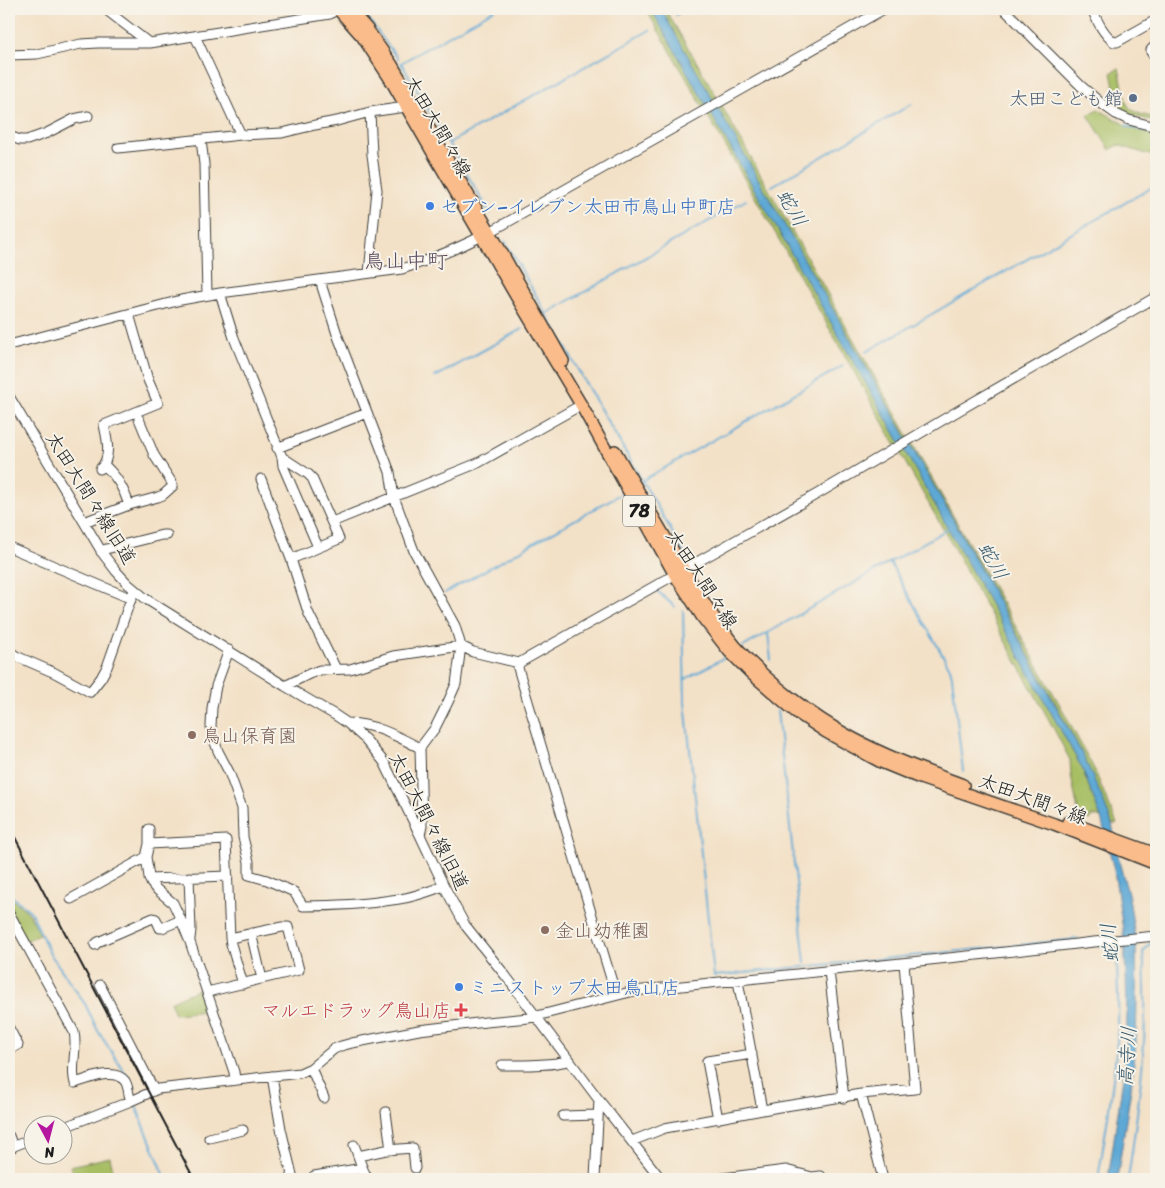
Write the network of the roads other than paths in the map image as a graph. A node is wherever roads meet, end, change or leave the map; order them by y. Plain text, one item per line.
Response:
1 (105, 9) edge
2 (337, 9) edge
3 (349, 9) edge
4 (884, 9) edge
5 (1004, 9) edge
6 (1092, 9) edge
7 (1156, 20) edge
8 (195, 36) junction
9 (150, 43) junction
10 (1156, 45) edge
11 (9, 55) edge
12 (1156, 59) edge
13 (406, 107) junction
14 (370, 112) junction
15 (88, 116) dead end
16 (1156, 127) edge
17 (241, 135) junction
18 (9, 136) edge
19 (201, 140) junction
20 (118, 148) dead end
21 (486, 234) junction
22 (369, 273) junction
23 (322, 280) junction
24 (220, 293) junction
25 (207, 296) junction
26 (1156, 297) edge
27 (129, 314) junction
28 (9, 345) edge
29 (9, 396) edge
30 (581, 405) junction
31 (367, 413) junction
32 (139, 419) dead end
33 (277, 448) junction
34 (282, 457) junction
35 (261, 479) dead end
36 (394, 497) junction
37 (129, 505) junction
38 (84, 522) junction
39 (332, 522) junction
40 (167, 535) dead end
41 (9, 547) edge
42 (318, 547) junction
43 (101, 552) junction
44 (291, 559) junction
45 (679, 572) junction
46 (133, 595) junction
47 (461, 646) junction
48 (229, 650) junction
49 (9, 651) edge
50 (520, 663) junction
51 (336, 669) junction
52 (285, 686) junction
53 (347, 722) junction
54 (420, 748) junction
55 (149, 829) dead end
56 (420, 835) junction
57 (149, 844) junction
58 (1124, 847) junction
59 (1156, 854) edge
60 (146, 857) junction
61 (1156, 864) edge
62 (228, 876) junction
63 (190, 877) junction
64 (149, 879) junction
65 (444, 886) junction
66 (71, 899) dead end
67 (9, 913) edge
68 (181, 920) junction
69 (251, 933) junction
70 (1156, 936) edge
71 (230, 938) junction
72 (190, 942) junction
73 (95, 945) dead end
74 (904, 963) junction
75 (829, 971) junction
76 (262, 979) junction
77 (738, 981) junction
78 (243, 984) junction
79 (100, 985) dead end
80 (207, 992) junction
81 (616, 995) junction
82 (536, 1016) junction
83 (9, 1028) edge
84 (9, 1050) edge
85 (752, 1054) junction
86 (570, 1060) junction
87 (502, 1066) dead end
88 (311, 1068) junction
89 (272, 1076) junction
90 (236, 1080) junction
91 (154, 1090) junction
92 (861, 1094) junction
93 (324, 1098) dead end
94 (844, 1098) junction
95 (599, 1100) junction
96 (131, 1101) junction
97 (762, 1110) junction
98 (386, 1112) dead end
99 (598, 1115) junction
100 (562, 1116) dead end
101 (718, 1119) junction
102 (72, 1124) edge
103 (243, 1130) dead end
104 (9, 1136) edge
105 (209, 1138) dead end
106 (632, 1141) junction
107 (354, 1145) dead end
108 (11, 1148) edge
109 (391, 1150) junction
110 (358, 1156) junction
111 (415, 1168) dead end
112 (362, 1170) junction
113 (314, 1176) dead end
114 (766, 1176) edge
115 (294, 1179) edge
116 (368, 1179) edge
117 (595, 1179) edge
118 (661, 1179) edge
119 (723, 1179) edge
120 (821, 1179) edge
121 (883, 1179) edge

1 - 9 street
2 - 8 street
2 - 13 main road, 太田大間々線 / 78
3 - 21 main road, 太田大間々線 / 78
4 - 21 street
5 - 16 street
6 - 7 street
8 - 9 street
8 - 17 street
9 - 11 street
10 - 12 street
13 - 14 street
13 - 21 main road, 太田大間々線 / 78
14 - 17 street
14 - 22 street
15 - 18 street
17 - 19 street
19 - 20 street
19 - 25 street
21 - 22 street
21 - 30 main road, 太田大間々線 / 78
21 - 45 main road, 太田大間々線 / 78
22 - 23 street
23 - 24 street
23 - 31 street
24 - 25 street
24 - 33 street
25 - 27 street
26 - 45 street
27 - 28 street
27 - 37 street
29 - 38 street, 太田大間々線旧道
30 - 36 street
30 - 45 main road, 太田大間々線 / 78
31 - 33 street
31 - 36 street
32 - 37 street
33 - 34 street
34 - 39 street
34 - 42 street
35 - 44 street
36 - 39 street
36 - 47 street
37 - 38 street
38 - 43 street, 太田大間々線旧道
39 - 42 street
40 - 43 street
41 - 46 street
42 - 44 street
43 - 46 street, 太田大間々線旧道
44 - 51 street
45 - 50 street
45 - 58 main road, 太田大間々線 / 78
46 - 48 street, 太田大間々線旧道
46 - 49 street
47 - 50 street
47 - 51 street
47 - 54 street
48 - 52 street, 太田大間々線旧道
48 - 65 street
50 - 81 street
51 - 52 street
52 - 53 street, 太田大間々線旧道
53 - 54 street
53 - 56 street, 太田大間々線旧道
54 - 56 street
55 - 57 street
56 - 65 street, 太田大間々線旧道
57 - 60 street
57 - 62 street
58 - 59 main road, 太田大間々線 / 78
58 - 61 main road, 太田大間々線 / 78
60 - 64 street
60 - 66 street
62 - 63 street
62 - 71 street
63 - 64 street
63 - 72 street
64 - 68 street
65 - 82 street, 太田大間々線旧道
67 - 96 street
68 - 72 street
68 - 73 street
69 - 71 street
69 - 76 street
69 - 76 street
70 - 74 street
71 - 78 street
72 - 80 street
74 - 75 street
74 - 92 street
75 - 77 street
75 - 94 street
76 - 78 street
77 - 81 street
77 - 85 street
78 - 80 street
79 - 91 street
80 - 90 street
81 - 82 street
82 - 86 street, 太田大間々線旧道
82 - 88 street
83 - 84 street
85 - 97 street
85 - 101 street
86 - 87 street
86 - 95 street, 太田大間々線旧道
88 - 89 street
88 - 93 street
89 - 90 street
89 - 115 street
90 - 91 street
91 - 96 street
92 - 94 street
92 - 121 street
94 - 97 street
95 - 99 street
95 - 106 street, 太田大間々線旧道
96 - 102 street
97 - 101 street
98 - 109 street
99 - 100 street
99 - 117 street
101 - 106 street
103 - 105 street
104 - 108 street
106 - 118 street, 太田大間々線旧道
107 - 110 street
109 - 110 street
109 - 111 street
110 - 112 street
112 - 113 street
112 - 116 street
114 - 119 street
114 - 120 street

